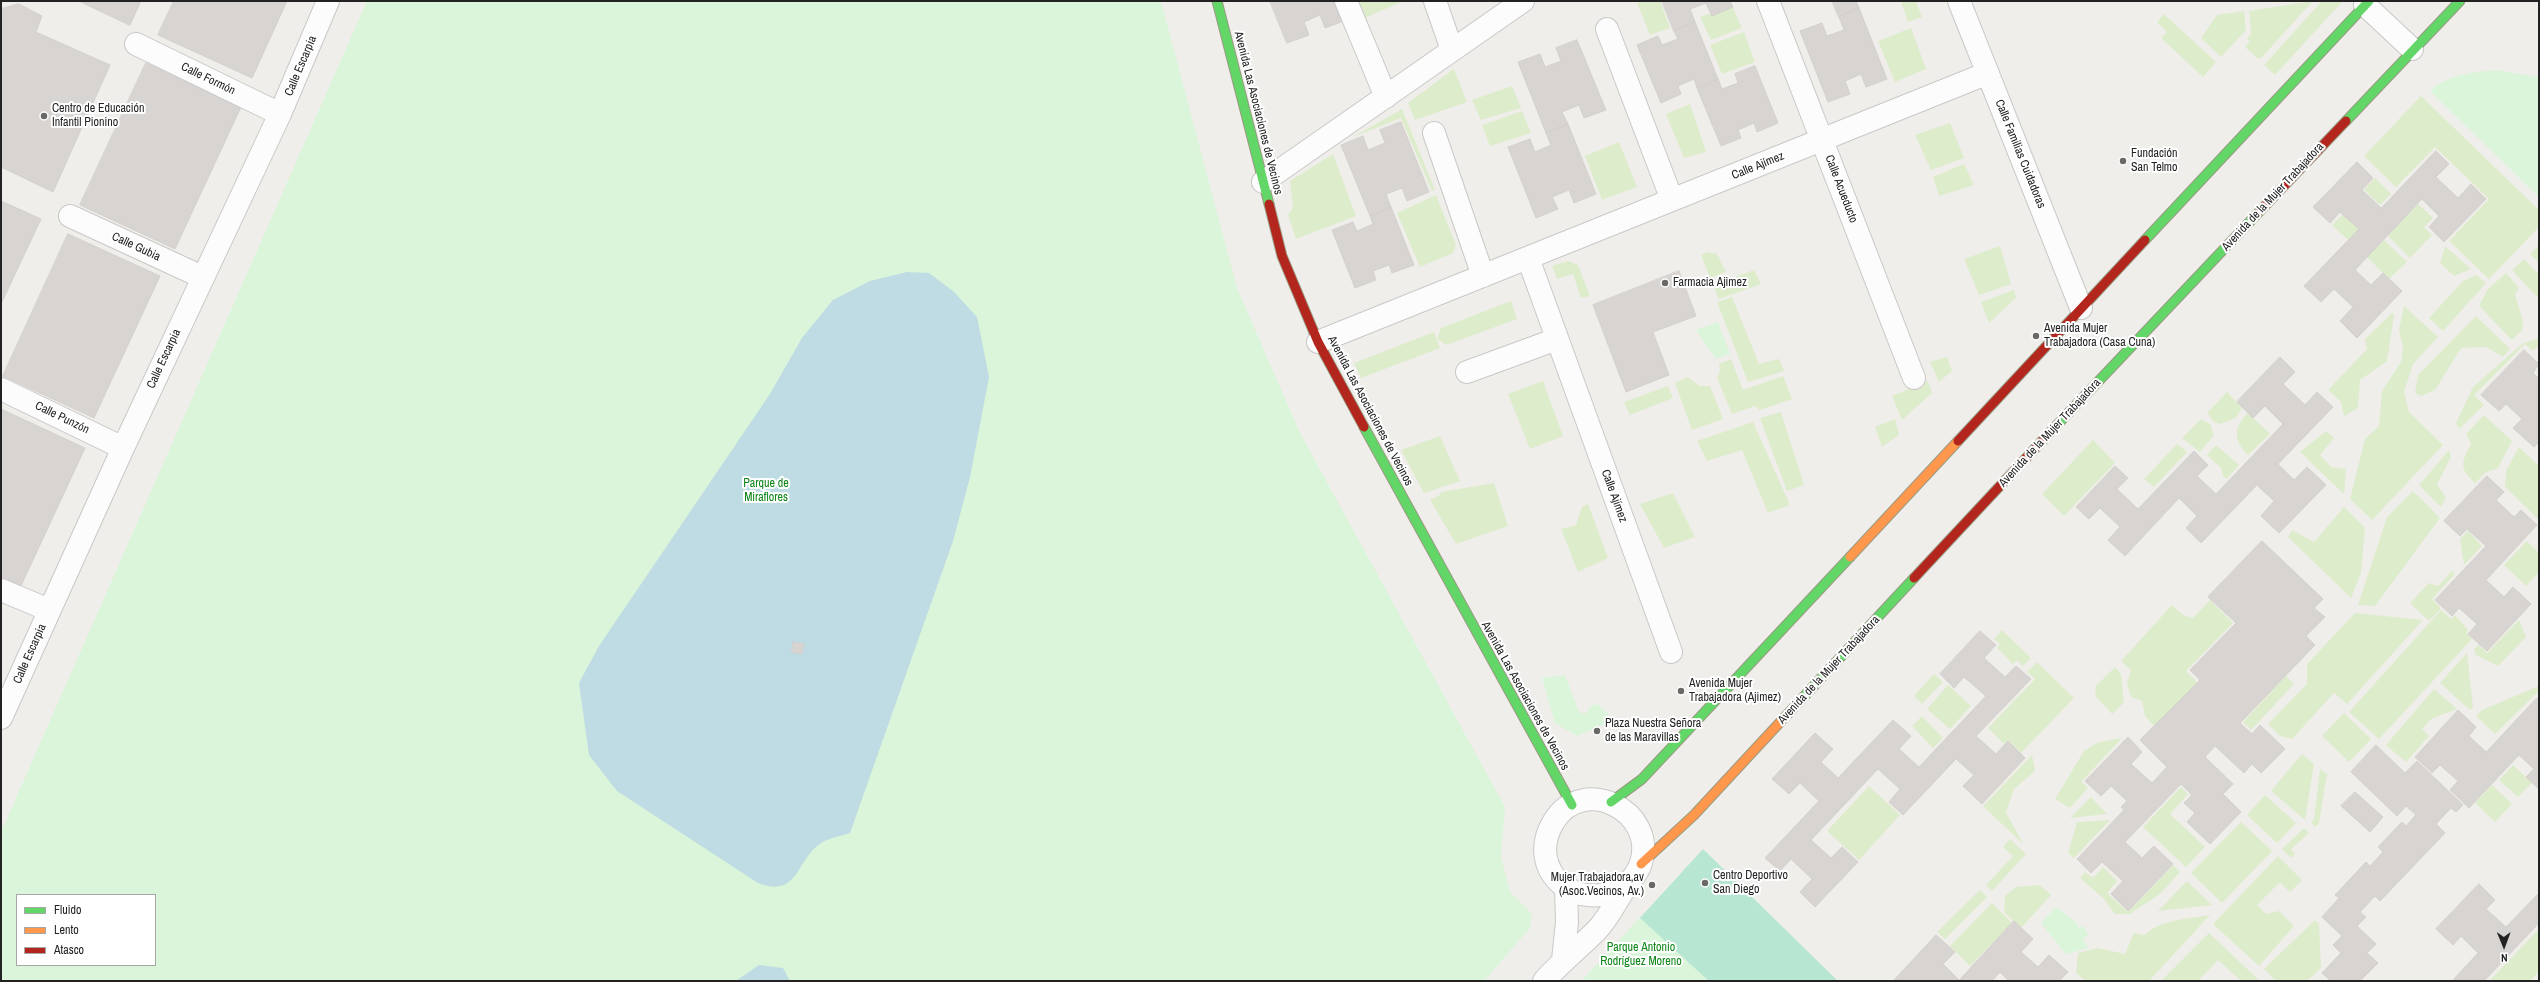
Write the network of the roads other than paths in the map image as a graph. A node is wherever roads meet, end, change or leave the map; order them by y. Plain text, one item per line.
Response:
1 (328, 1) edge
2 (1217, 1) edge
3 (1346, 1) edge
4 (1435, 1) edge
5 (1523, 1) edge
6 (1768, 1) edge
7 (1959, 1) edge
8 (2460, 1) edge
9 (2367, 3) edge
10 (1607, 29) dead end
11 (136, 44) dead end
12 (2412, 49) junction
13 (1452, 50) junction
14 (1988, 73) junction
15 (1386, 97) junction
16 (280, 114) junction
17 (1434, 133) dead end
18 (1822, 140) junction
19 (1263, 182) junction
20 (1672, 200) junction
21 (70, 216) dead end
22 (1528, 258) junction
23 (1483, 276) junction
24 (202, 278) junction
25 (2081, 308) junction
26 (1557, 340) junction
27 (1318, 342) junction
28 (1467, 372) dead end
29 (1914, 378) dead end
30 (1, 389) edge
31 (123, 448) junction
32 (1, 590) edge
33 (49, 610) junction
34 (1671, 652) dead end
35 (1, 718) edge
36 (1611, 802) junction
37 (1572, 805) junction
38 (1641, 864) junction
39 (1628, 884) junction
40 (1566, 888) junction
41 (1563, 960) junction
42 (1544, 981) edge

1 - 16 street, Calle Escarpia
2 - 19 street, Avenida Las Asociaciones de Vecinos
3 - 15 street
4 - 13 street
5 - 13 street
6 - 18 street, Calle Acueducto
7 - 14 street, Calle Familias Cuidadoras
8 - 12 street, Avenida de la Mujer Trabajadora
9 - 12 street
9 - 25 street
10 - 20 street
11 - 16 street, Calle Formón
12 - 38 street, Avenida de la Mujer Trabajadora
13 - 15 street
14 - 18 street, Calle Ajímez
14 - 25 street, Calle Familias Cuidadoras
15 - 19 street
16 - 24 street, Calle Escarpia
17 - 23 street
18 - 20 street, Calle Ajímez
18 - 29 street, Calle Acueducto
19 - 27 street, Avenida Las Asociaciones de Vecinos
20 - 22 street, Calle Ajímez
21 - 24 street, Calle Gubia
22 - 23 street, Calle Ajímez
22 - 26 street, Calle Ajímez
23 - 27 street, Calle Ajímez
24 - 31 street, Calle Escarpia
25 - 36 street
26 - 28 street
26 - 34 street, Calle Ajímez
27 - 37 street, Avenida Las Asociaciones de Vecinos
30 - 31 street, Calle Punzón
31 - 33 street, Calle Escarpia
32 - 33 street
33 - 35 street, Calle Escarpia
36 - 37 street
36 - 38 street
37 - 40 street
38 - 39 street
39 - 40 street
39 - 41 street
40 - 41 street
41 - 42 street

